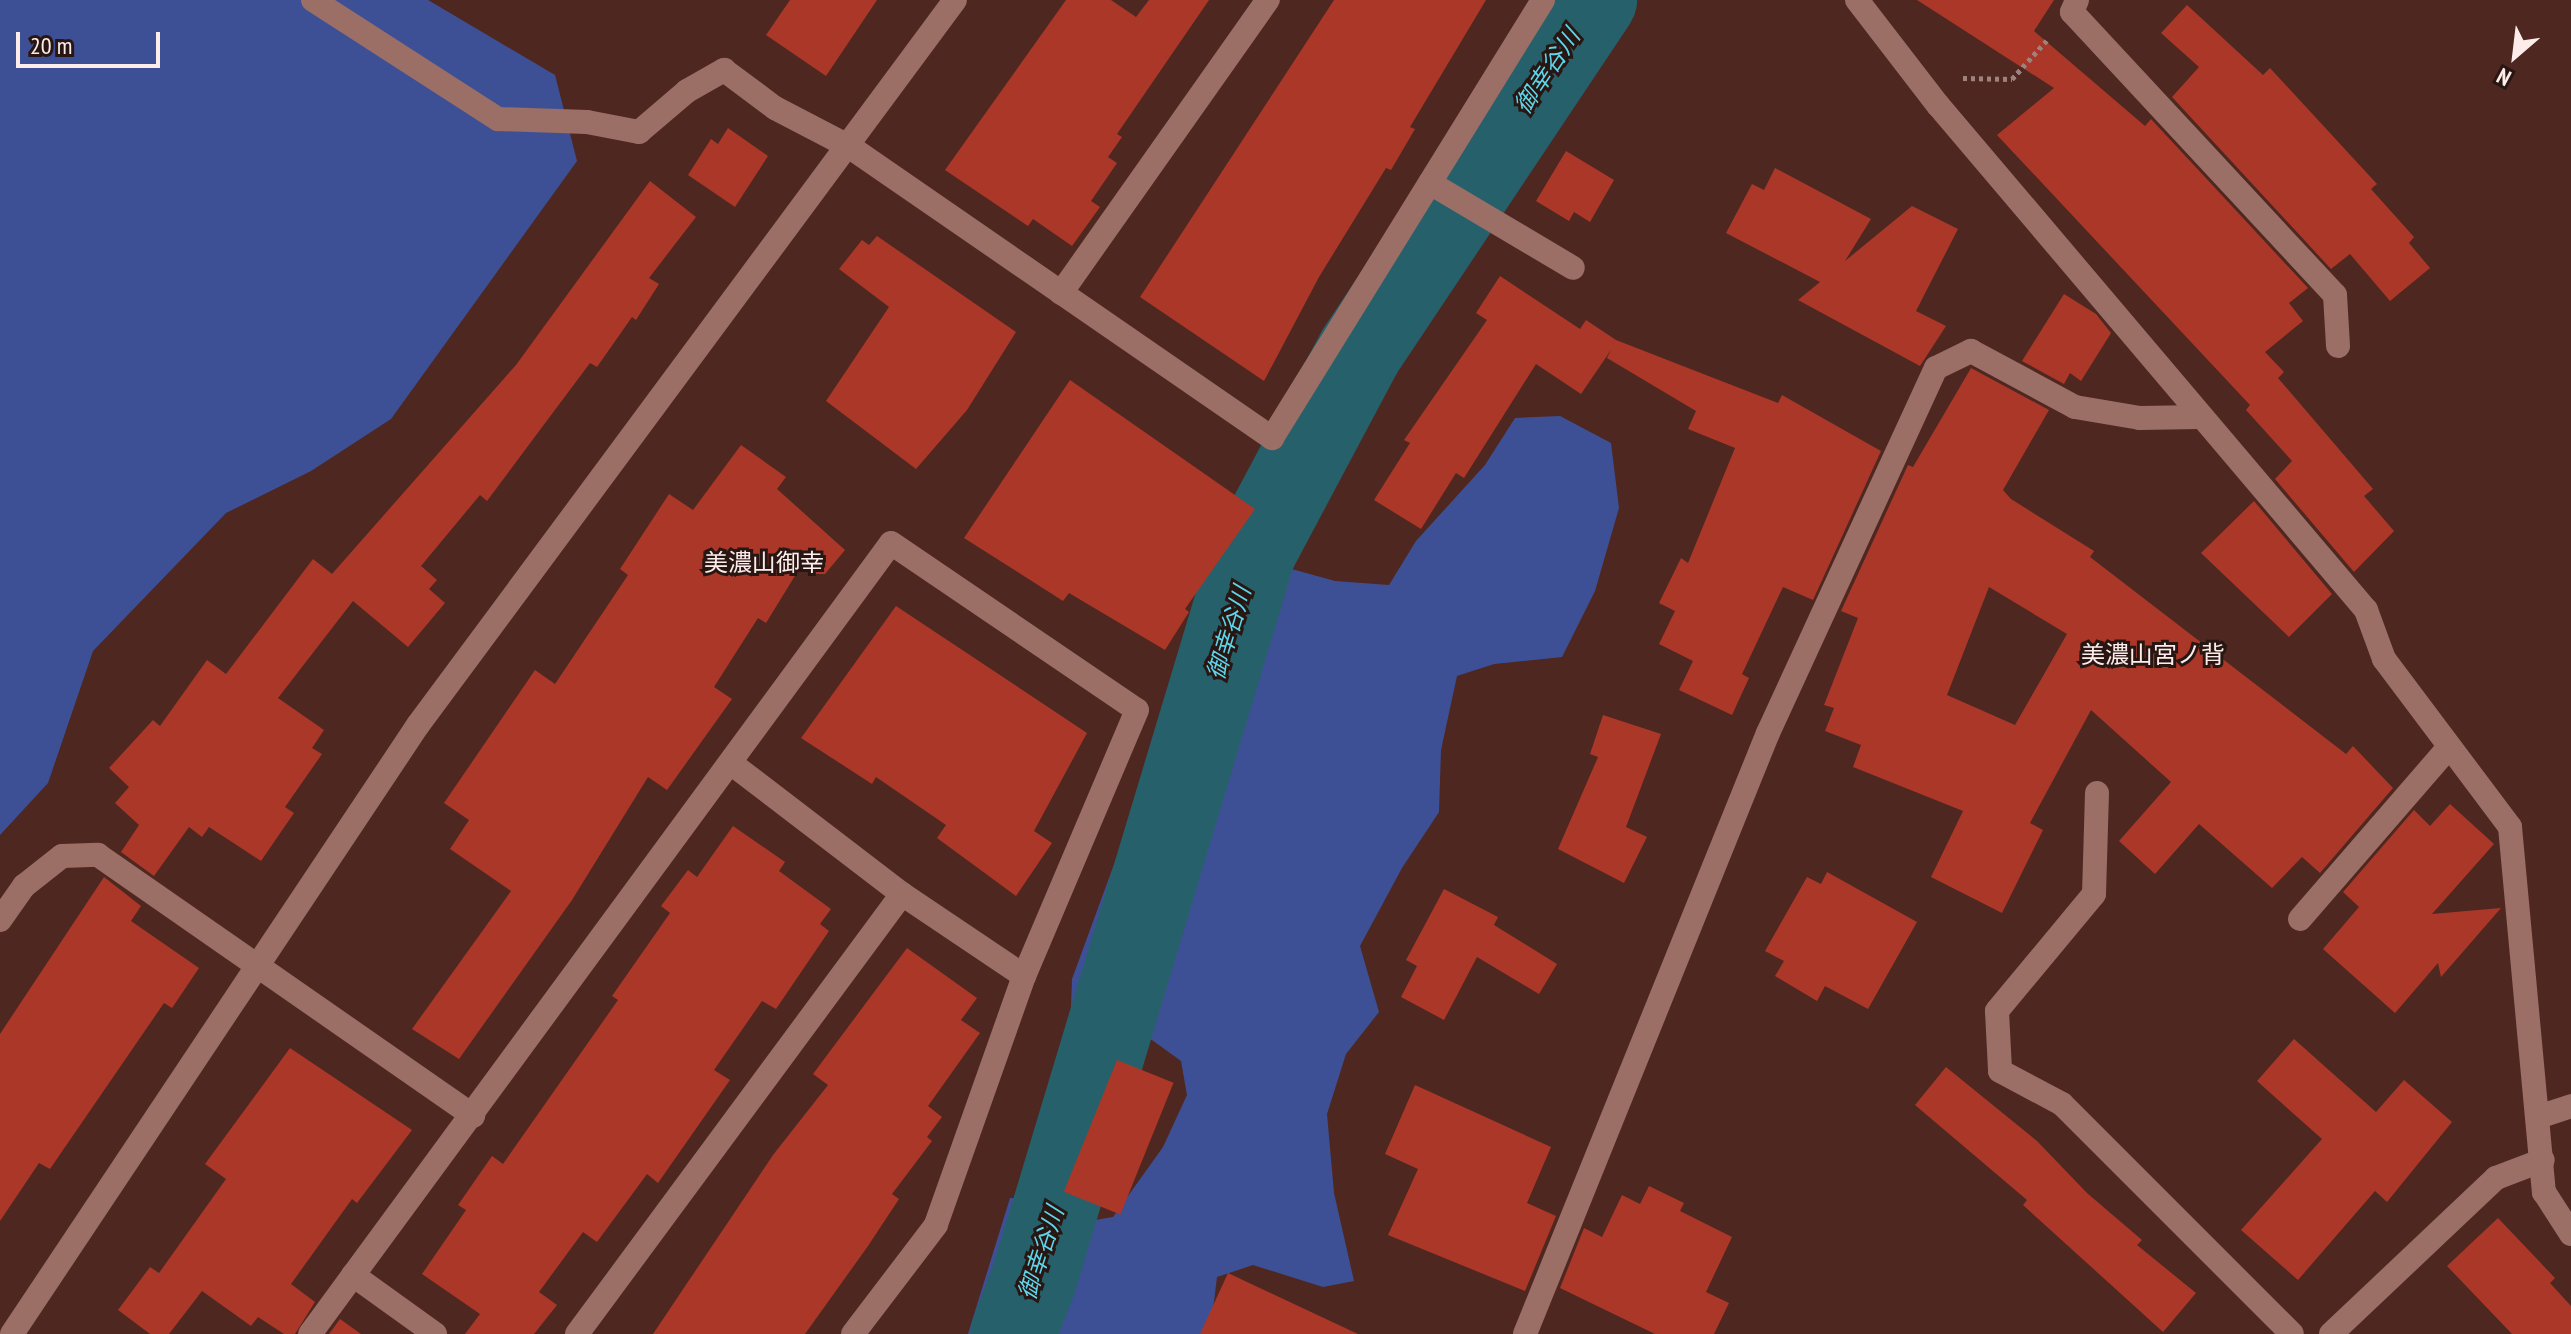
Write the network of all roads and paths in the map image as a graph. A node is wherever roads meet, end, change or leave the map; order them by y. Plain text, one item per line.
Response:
1 (313, 0) edge
2 (955, 0) edge
3 (1268, 0) edge
4 (1543, 0) edge
5 (1857, 0) edge
6 (2075, 6) edge
7 (1918, 78) junction
8 (850, 147) junction
9 (1434, 187) junction
10 (1573, 268) dead end
11 (1061, 293) junction
12 (2338, 346) dead end
13 (2199, 417) junction
14 (2448, 748) junction
15 (732, 764) junction
16 (2097, 793) dead end
17 (902, 894) junction
18 (2300, 919) dead end
19 (0, 920) edge
20 (259, 963) junction
21 (1024, 976) junction
22 (2571, 1106) edge
23 (473, 1116) junction
24 (2541, 1116) junction
25 (2543, 1160) junction
26 (2571, 1234) edge
27 (353, 1275) junction
28 (12, 1334) edge
29 (310, 1334) edge
30 (435, 1334) edge
31 (577, 1334) edge
32 (853, 1334) edge
33 (1525, 1334) edge
34 (2292, 1334) edge
35 (2331, 1334) edge

1 - 8 street
2 - 8 street
3 - 11 street
4 - 9 street
5 - 7 street
6 - 7 path
6 - 12 street
7 - 13 street
8 - 11 street
8 - 20 street
9 - 10 street
9 - 11 street
13 - 14 street
13 - 33 street
14 - 18 street
14 - 24 street
15 - 17 street
15 - 21 street
15 - 23 street
16 - 34 street
17 - 21 street
17 - 31 street
19 - 20 street
20 - 23 street
20 - 28 street
21 - 32 street
22 - 24 street
23 - 27 street
24 - 25 street
25 - 26 street
25 - 35 street
27 - 29 street
27 - 30 street

